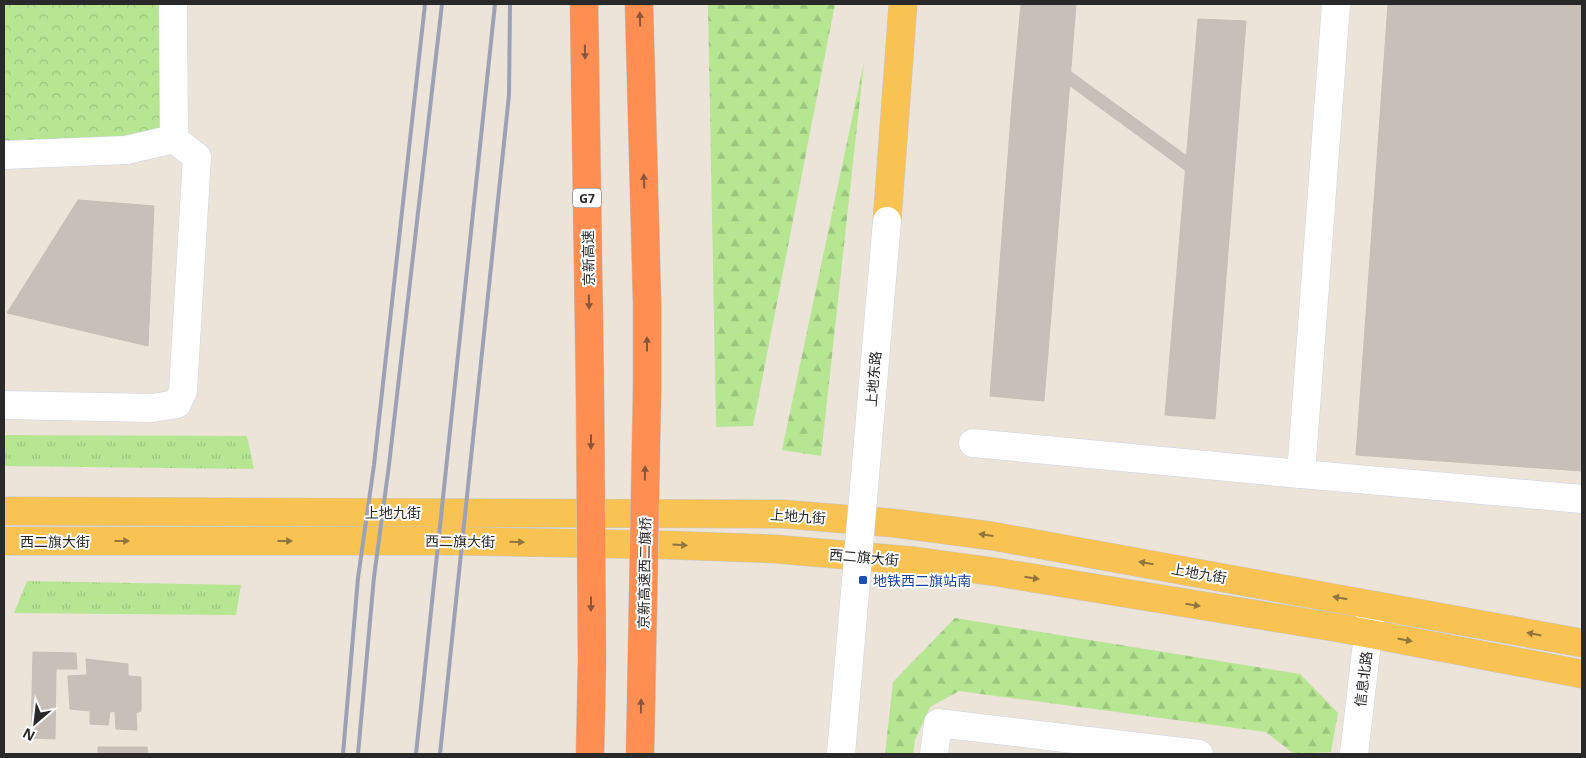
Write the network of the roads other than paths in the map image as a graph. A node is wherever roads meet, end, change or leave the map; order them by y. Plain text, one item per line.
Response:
1 (174, 4) edge
2 (584, 4) edge
3 (639, 4) edge
4 (903, 4) edge
5 (1336, 4) edge
6 (174, 139) junction
7 (4, 155) edge
8 (887, 221) joint
9 (4, 405) edge
10 (973, 443) dead end
11 (1301, 474) junction
12 (1582, 499) edge
13 (4, 511) edge
14 (4, 541) edge
15 (1372, 603) junction
16 (1368, 634) junction
17 (1582, 643) edge
18 (1582, 674) edge
19 (590, 754) edge
20 (640, 754) edge
21 (841, 754) edge
22 (934, 754) edge
23 (1199, 754) edge
24 (1354, 754) edge

1 - 6 street
2 -> 19 highway, 京新高速 / G7, bridge
20 -> 3 highway, 京新高速西二旗桥, bridge
4 - 8 main road, 上地东路
5 - 11 street
6 - 7 street
6 - 9 street
8 - 21 street, 上地东路, bridge
10 - 11 street
11 - 12 street
15 -> 13 main road, 上地九街
14 -> 16 main road, 西二旗大街
15 - 16 street, 信息北路
17 -> 15 main road, 上地九街
16 -> 18 main road
16 - 24 street, 信息北路
22 - 23 street

